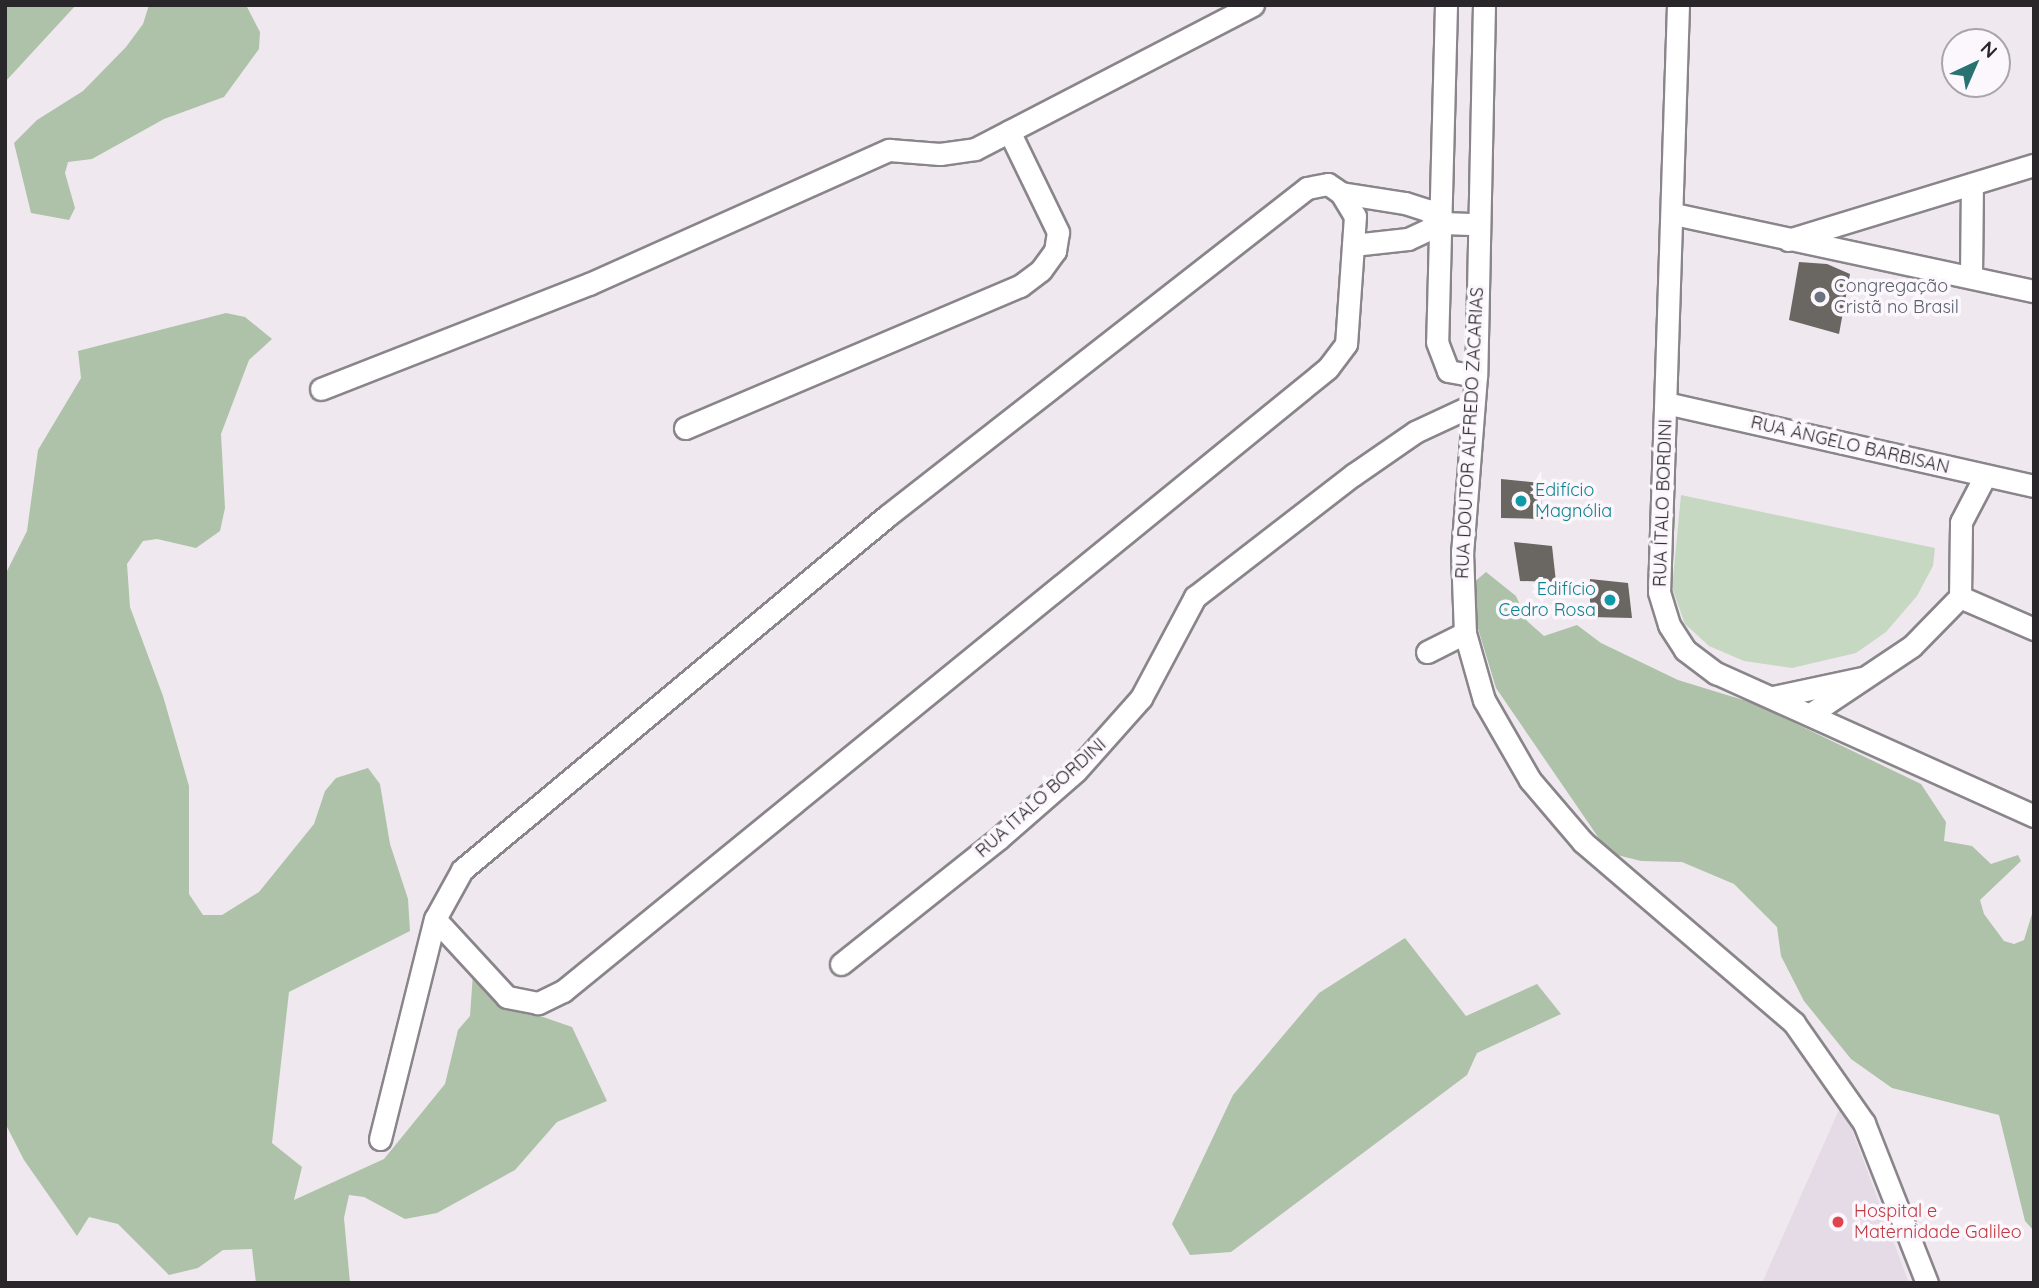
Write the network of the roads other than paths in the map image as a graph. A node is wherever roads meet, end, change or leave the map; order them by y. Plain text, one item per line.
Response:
1 (1253, 5) edge
2 (1446, 5) edge
3 (1484, 5) edge
4 (1678, 5) edge
5 (1009, 131) junction
6 (2034, 165) edge
7 (1972, 184) junction
8 (1341, 193) junction
9 (1674, 214) junction
10 (1442, 223) junction
11 (1478, 224) junction
12 (1786, 240) junction
13 (1353, 245) junction
14 (1971, 277) junction
15 (2034, 291) edge
16 (1476, 376) junction
17 (321, 389) dead end
18 (1666, 403) junction
19 (1473, 405) junction
20 (685, 428) dead end
21 (1986, 476) junction
22 (2034, 486) edge
23 (1960, 597) junction
24 (2034, 629) edge
25 (1465, 633) junction
26 (1427, 652) dead end
27 (1864, 677) junction
28 (1846, 692) junction
29 (1773, 697) junction
30 (1812, 713) junction
31 (1861, 736) junction
32 (2034, 816) edge
33 (435, 919) junction
34 (841, 964) dead end
35 (380, 1139) dead end
36 (1927, 1283) edge

1 - 5 street
2 - 10 street
3 - 11 street, RUA DOUTOR ALFREDO ZACARIAS
4 - 9 street, RUA ÍTALO BORDINI
5 - 17 street
5 - 20 street
6 - 7 street
7 - 12 street
7 - 14 street
8 - 10 street
8 - 13 street
8 - 33 street
9 - 12 street
9 - 18 street, RUA ÍTALO BORDINI
10 - 11 street
10 - 13 street
10 - 16 street
11 - 16 street, RUA DOUTOR ALFREDO ZACARIAS
12 - 14 street
13 - 33 street
14 - 15 street
16 - 19 street, RUA DOUTOR ALFREDO ZACARIAS
18 - 21 street, RUA ÂNGELO BARBISAN
18 - 29 street, RUA ÍTALO BORDINI
19 - 25 street, RUA DOUTOR ALFREDO ZACARIAS
19 - 34 street, RUA ÍTALO BORDINI
21 - 22 street, RUA ÂNGELO BARBISAN
21 - 23 street
23 - 24 street
23 - 27 street
25 - 26 street
25 - 36 street, RUA DOUTOR ALFREDO ZACARIAS
27 - 28 street
27 - 29 street
28 - 30 street
28 - 31 street
29 - 30 street, RUA ÍTALO BORDINI
30 - 31 street, RUA ÍTALO BORDINI
31 - 32 street, RUA ÍTALO BORDINI
33 - 35 street

